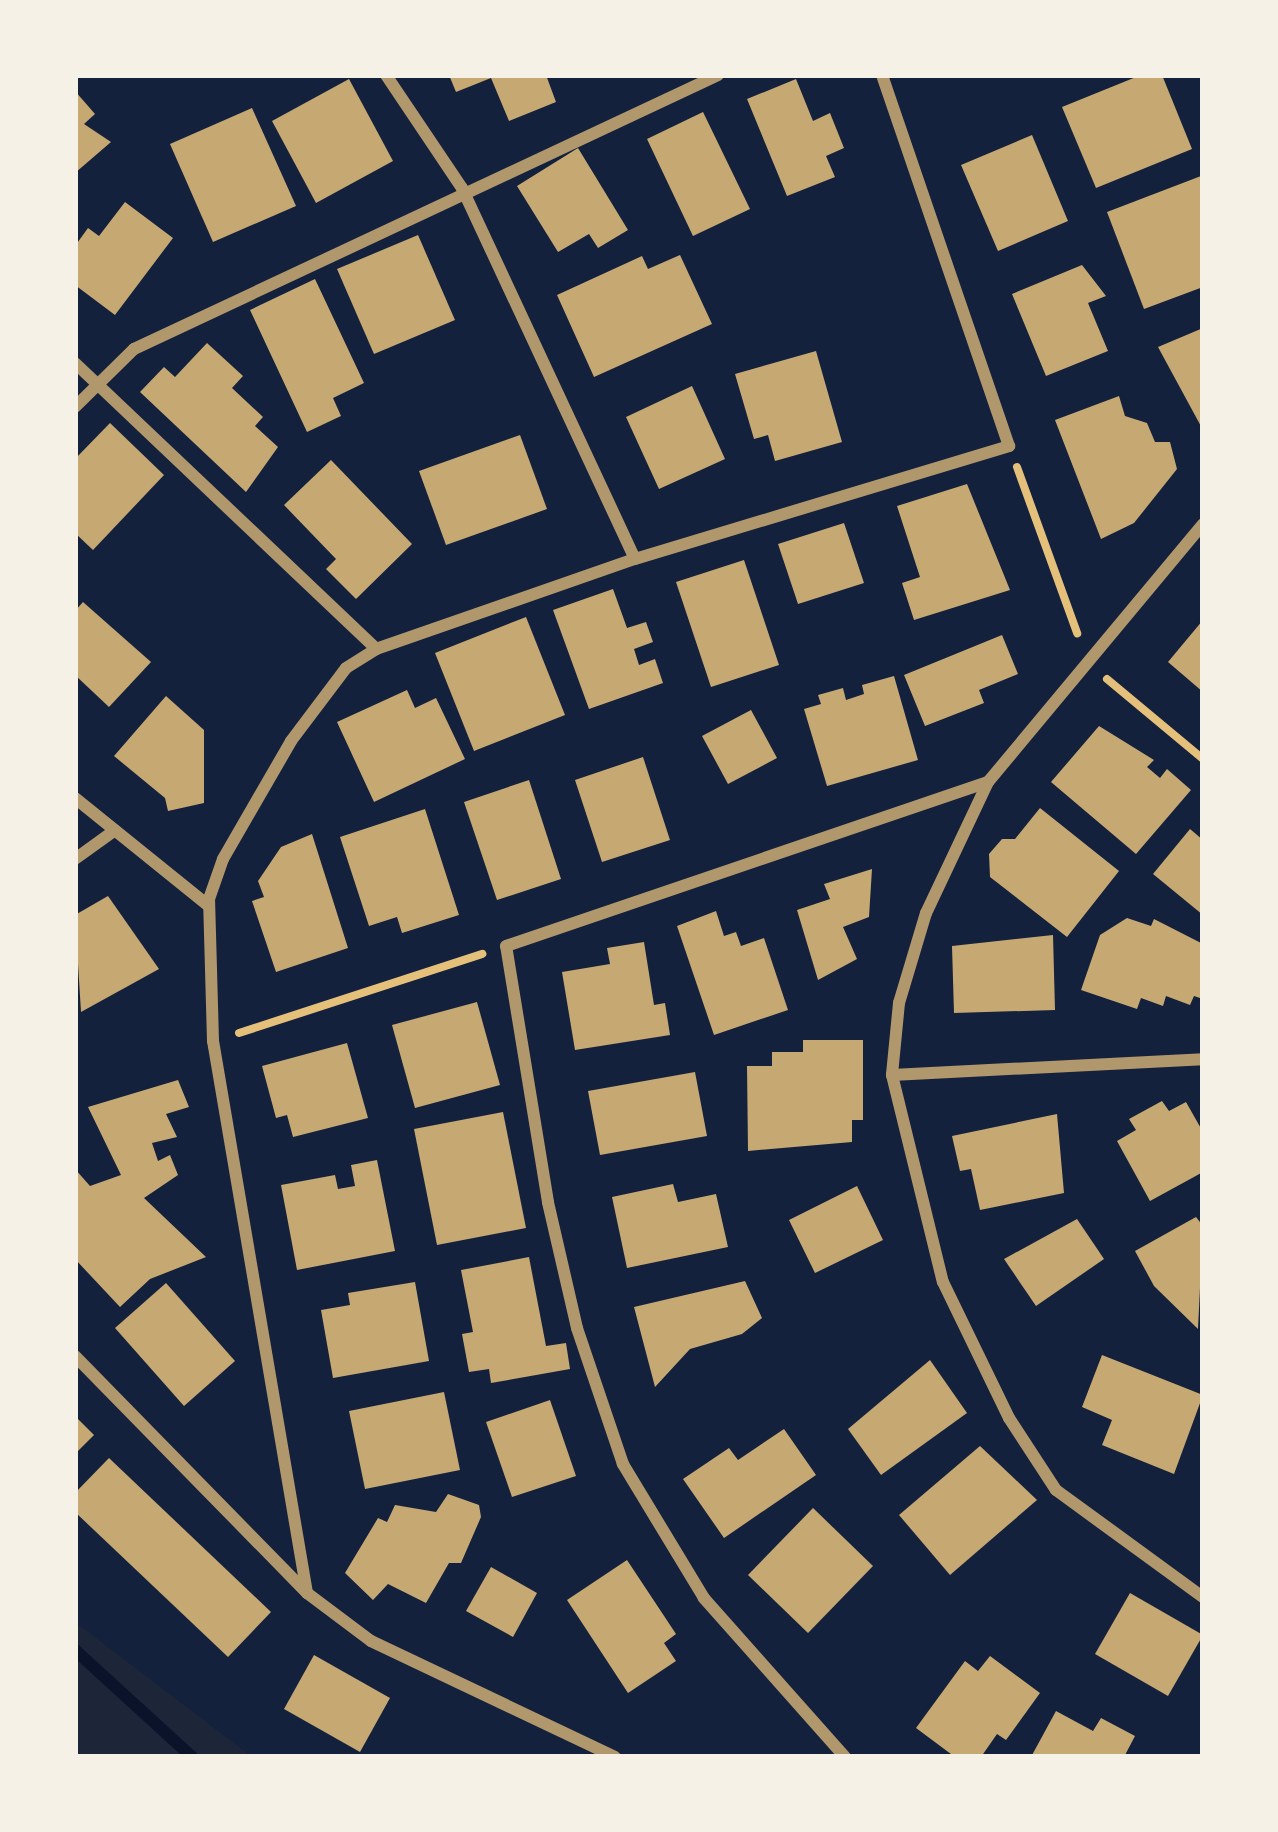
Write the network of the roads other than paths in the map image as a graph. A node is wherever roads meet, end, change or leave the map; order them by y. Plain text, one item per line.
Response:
1 (386, 75) edge
2 (718, 75) edge
3 (882, 75) edge
4 (462, 188) junction
5 (75, 363) edge
6 (98, 384) junction
7 (75, 406) edge
8 (1203, 524) edge
9 (635, 559) junction
10 (376, 649) junction
11 (988, 782) junction
12 (75, 798) edge
13 (115, 830) junction
14 (75, 859) edge
15 (209, 906) junction
16 (1203, 1059) edge
17 (892, 1075) junction
18 (75, 1356) edge
19 (308, 1593) junction
20 (1203, 1597) edge
21 (615, 1757) edge
22 (844, 1757) edge

1 - 4 street
2 - 4 street
3 - 9 street
4 - 6 street
4 - 9 street
5 - 6 street
6 - 7 street
6 - 10 street
8 - 11 street
9 - 10 street
10 - 15 street
11 - 17 street
11 - 22 street
12 - 13 street
13 - 14 street
13 - 15 street
15 - 19 street
16 - 17 street
17 - 20 street
18 - 19 street
19 - 21 street

